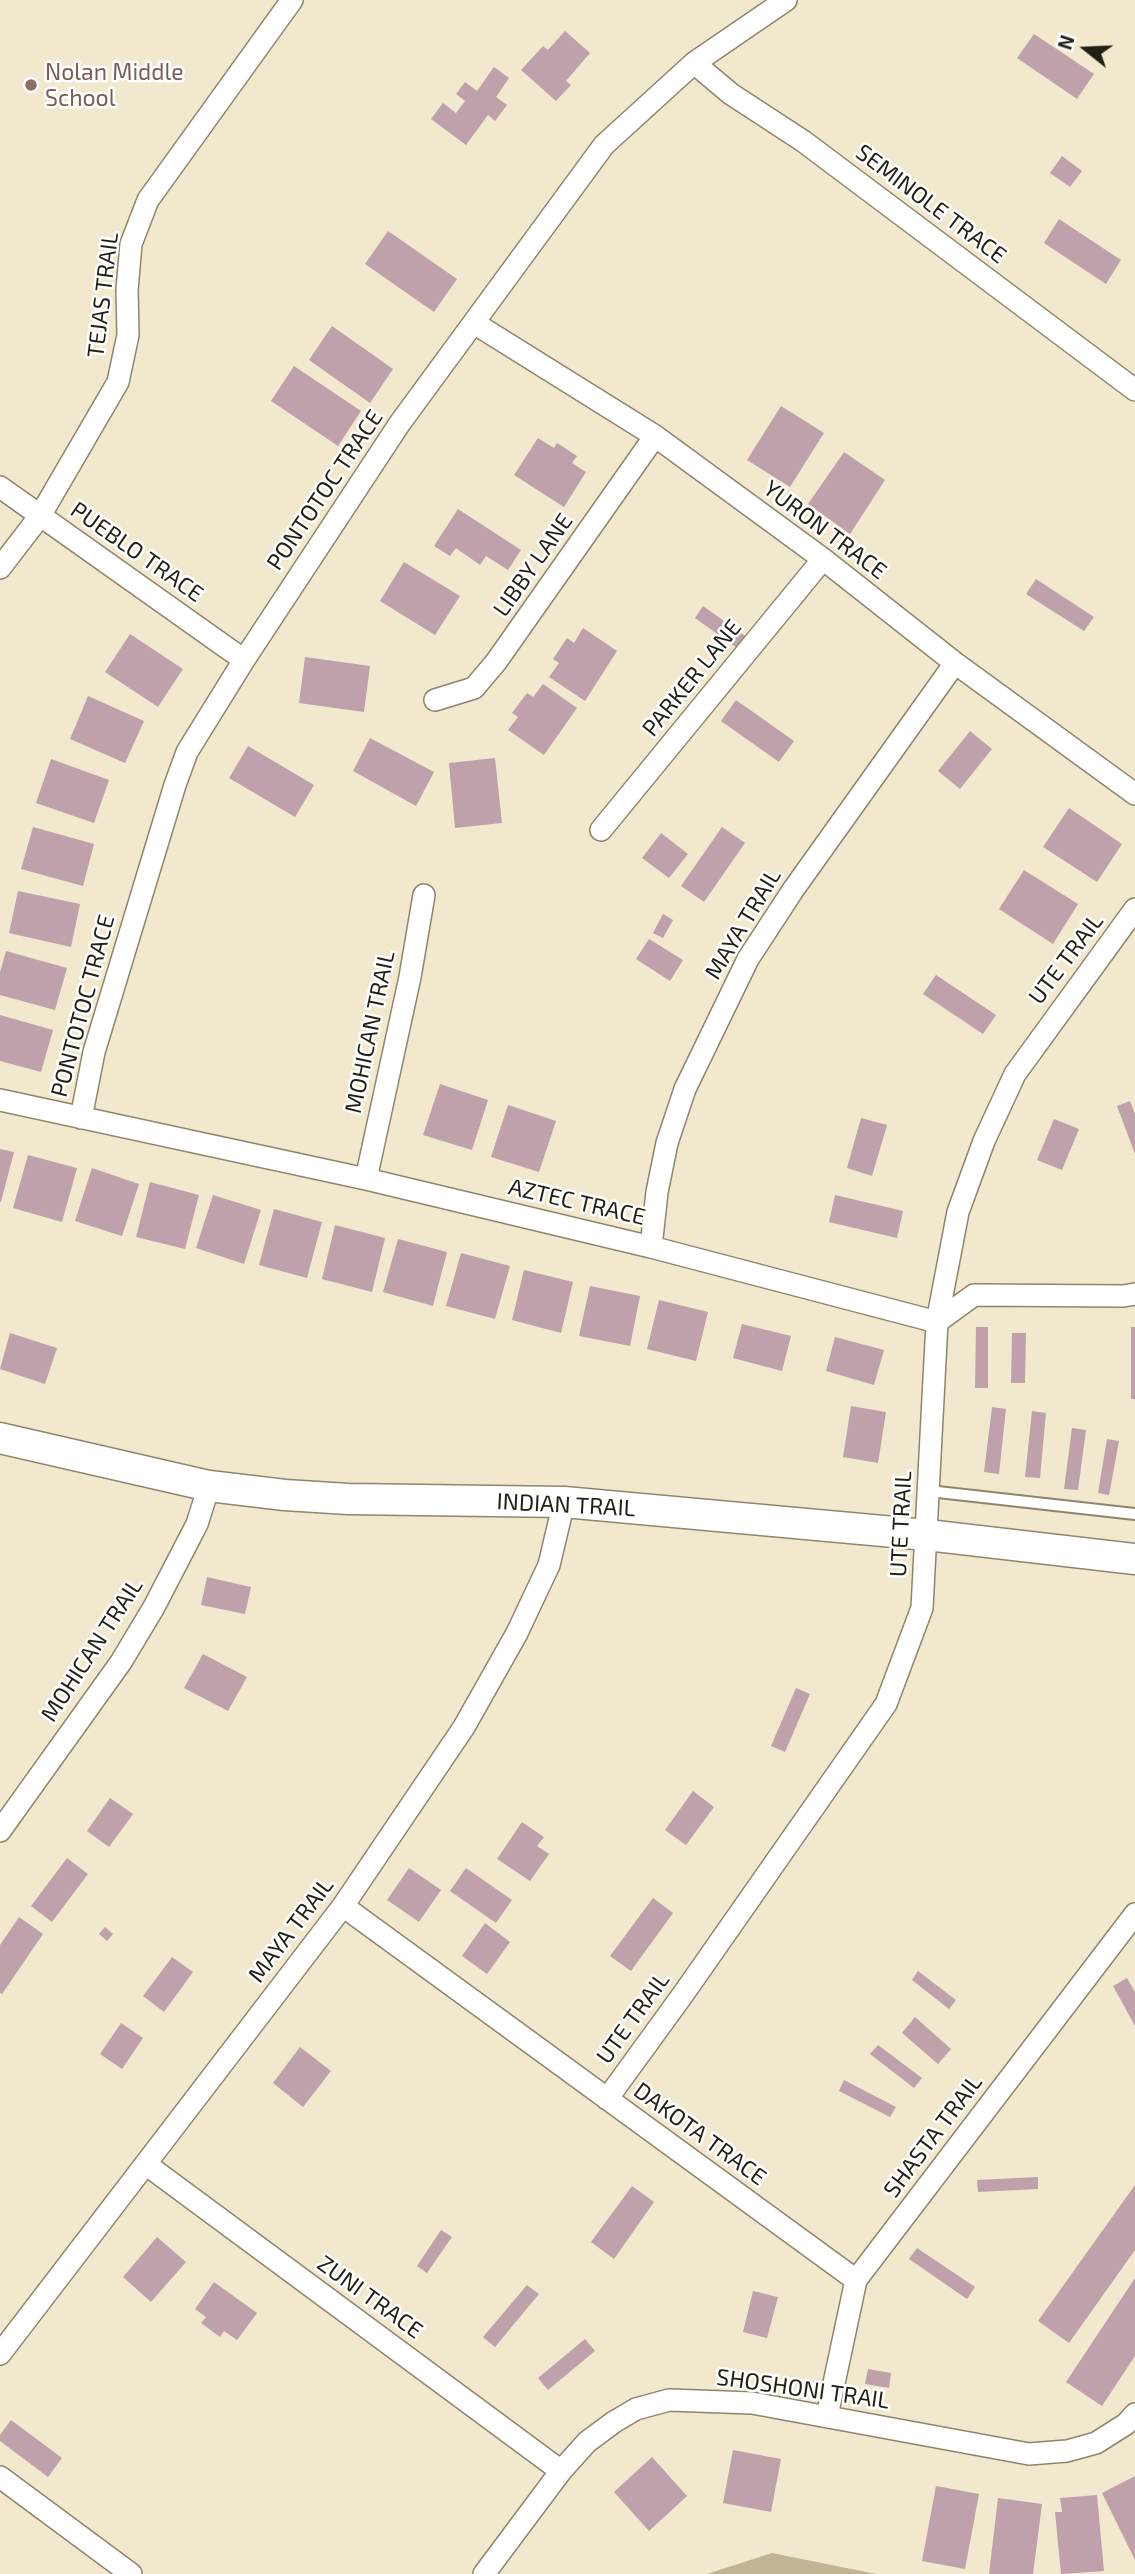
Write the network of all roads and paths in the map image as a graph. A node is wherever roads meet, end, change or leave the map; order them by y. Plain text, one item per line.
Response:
1 (292, 0) edge
2 (786, 0) edge
3 (694, 64) junction
4 (474, 323) junction
5 (1135, 390) edge
6 (654, 436) junction
7 (0, 487) edge
8 (40, 516) junction
9 (823, 559) junction
10 (0, 568) edge
11 (244, 660) junction
12 (955, 663) junction
13 (435, 700) dead end
14 (1135, 794) edge
15 (601, 830) dead end
16 (424, 895) dead end
17 (1135, 909) edge
18 (0, 1100) edge
19 (81, 1118) junction
20 (366, 1179) junction
21 (651, 1247) junction
22 (1135, 1294) edge
23 (937, 1322) junction
24 (0, 1438) edge
25 (209, 1486) junction
26 (929, 1491) junction
27 (564, 1502) junction
28 (1135, 1514) edge
29 (927, 1535) junction
30 (1135, 1559) edge
31 (9, 1803) edge
32 (0, 1831) edge
33 (343, 1906) junction
34 (1135, 1914) edge
35 (607, 2099) junction
36 (147, 2165) junction
37 (856, 2280) junction
38 (0, 2354) edge
39 (1135, 2414) edge
40 (827, 2416) junction
41 (561, 2471) junction
42 (0, 2477) edge
43 (131, 2574) edge
44 (484, 2574) edge

1 - 8 street, TEJAS TRAIL
2 - 3 street, PONTOTOC TRACE
3 - 4 street, PONTOTOC TRACE
3 - 5 street, SEMINOLE TRACE
4 - 6 street, YURON TRACE
4 - 11 street, PONTOTOC TRACE
6 - 9 street, YURON TRACE
6 - 13 street, LIBBY LANE
7 - 8 street, PUEBLO TRACE
8 - 10 street, TEJAS TRAIL
8 - 11 street, PUEBLO TRACE
9 - 12 street, YURON TRACE
9 - 15 street, PARKER LANE
11 - 19 street, PONTOTOC TRACE
12 - 14 street, YURON TRACE
12 - 21 street, MAYA TRAIL
16 - 20 street, MOHICAN TRAIL
17 - 23 street, UTE TRAIL
18 - 19 street, AZTEC TRACE
19 - 20 street, AZTEC TRACE
20 - 21 street, AZTEC TRACE
21 - 23 street, AZTEC TRACE
22 - 23 street
23 - 26 street, UTE TRAIL
24 - 25 street, INDIAN TRAIL
25 - 27 street, INDIAN TRAIL
25 - 31 street, MOHICAN TRAIL
26 - 28 lane
26 - 29 street, UTE TRAIL
27 - 29 street, INDIAN TRAIL
27 - 33 street, MAYA TRAIL
29 - 30 street, INDIAN TRAIL
29 - 35 street, UTE TRAIL
31 - 32 street, MOHICAN TRAIL
33 - 35 street, DAKOTA TRACE
33 - 36 street, MAYA TRAIL
34 - 37 street, SHASTA TRAIL
35 - 37 street, DAKOTA TRACE
36 - 38 street, MAYA TRAIL
36 - 41 street, ZUNI TRACE
37 - 40 street, SHASTA TRAIL
39 - 40 street, SHOSHONI TRAIL
40 - 41 street, SHOSHONI TRAIL
41 - 44 street, SHOSHONI TRAIL
42 - 43 street

